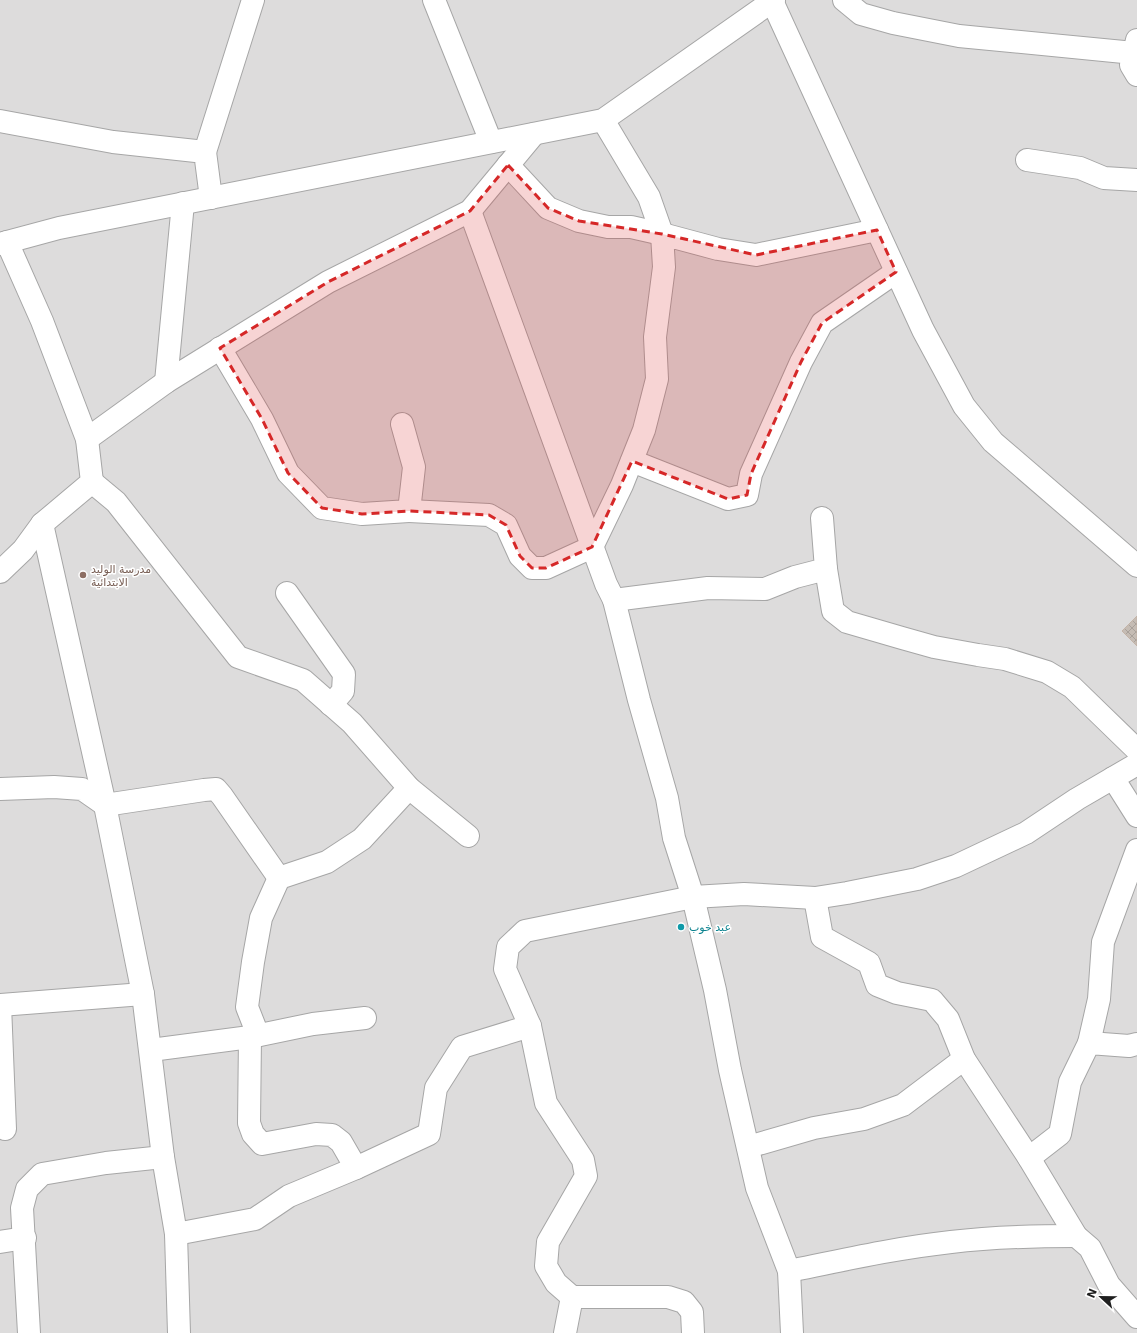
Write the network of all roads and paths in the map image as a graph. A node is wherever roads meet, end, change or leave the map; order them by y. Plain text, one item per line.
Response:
1 (253, 0) edge
2 (434, 0) edge
3 (844, 0) edge
4 (773, 1) edge
5 (1136, 46) edge
6 (1137, 75) edge
7 (603, 120) junction
8 (0, 121) edge
9 (534, 134) junction
10 (491, 142) junction
11 (205, 152) junction
12 (1027, 160) dead end
13 (508, 165) junction
14 (1137, 180) edge
15 (211, 198) junction
16 (183, 203) junction
17 (470, 211) junction
18 (877, 230) junction
19 (662, 234) junction
20 (3, 243) edge
21 (896, 272) junction
22 (220, 348) junction
23 (166, 382) junction
24 (402, 424) dead end
25 (87, 439) junction
26 (632, 461) junction
27 (92, 482) junction
28 (409, 511) junction
29 (822, 518) dead end
30 (42, 524) junction
31 (592, 548) junction
32 (1137, 566) edge
33 (826, 569) junction
34 (0, 572) edge
35 (287, 593) dead end
36 (614, 600) junction
37 (331, 705) junction
38 (1137, 750) edge
39 (1137, 764) edge
40 (1113, 778) junction
41 (409, 788) junction
42 (0, 789) edge
43 (104, 805) junction
44 (1137, 816) edge
45 (468, 836) dead end
46 (1137, 850) edge
47 (279, 878) junction
48 (693, 897) junction
49 (815, 898) junction
50 (143, 994) junction
51 (0, 1005) edge
52 (365, 1018) dead end
53 (530, 1026) junction
54 (254, 1036) junction
55 (1089, 1043) junction
56 (1137, 1044) edge
57 (151, 1050) junction
58 (964, 1059) junction
59 (5, 1129) dead end
60 (748, 1147) junction
61 (163, 1157) junction
62 (1029, 1158) junction
63 (356, 1168) junction
64 (176, 1234) junction
65 (1076, 1236) junction
66 (25, 1238) junction
67 (0, 1242) edge
68 (789, 1271) junction
69 (572, 1297) junction
70 (1137, 1317) edge
71 (29, 1333) edge
72 (179, 1333) edge
73 (565, 1333) edge
74 (693, 1333) edge
75 (792, 1333) edge

1 - 11 street
2 - 10 street
3 - 5 street
4 - 7 street
4 - 18 street
5 - 6 street
7 - 9 street
7 - 19 street
8 - 11 street
9 - 10 street
9 - 13 street
10 - 15 street
11 - 15 street
12 - 14 street
13 - 17 street
13 - 19 street
15 - 16 street
16 - 20 street
16 - 23 street
17 - 22 street
17 - 31 street
18 - 19 street
18 - 21 street
19 - 26 street
20 - 25 street
21 - 26 street
21 - 32 street
22 - 23 street
22 - 28 street
23 - 25 street
24 - 28 street
25 - 27 street
26 - 31 street
27 - 30 street
27 - 37 street
28 - 31 street
29 - 33 street
30 - 34 street
30 - 43 street
31 - 36 street
33 - 36 street
33 - 38 street
35 - 37 street
36 - 48 street
37 - 41 street
39 - 40 street
40 - 44 street
40 - 49 street
41 - 45 street
41 - 47 street
42 - 43 street
43 - 47 street
43 - 50 street
46 - 55 street
47 - 54 street
48 - 49 street
48 - 53 street
48 - 60 street
49 - 58 street
50 - 51 street
50 - 57 street
51 - 59 street
52 - 54 street
53 - 63 street
53 - 69 street
54 - 57 street
54 - 63 street
55 - 56 street
55 - 62 street
57 - 61 street
58 - 60 street
58 - 62 street
60 - 68 street
61 - 64 street
61 - 66 street
62 - 65 street
63 - 64 street
64 - 72 street
65 - 68 street
65 - 70 street
66 - 67 street
66 - 71 street
68 - 75 street
69 - 73 street
69 - 74 street

